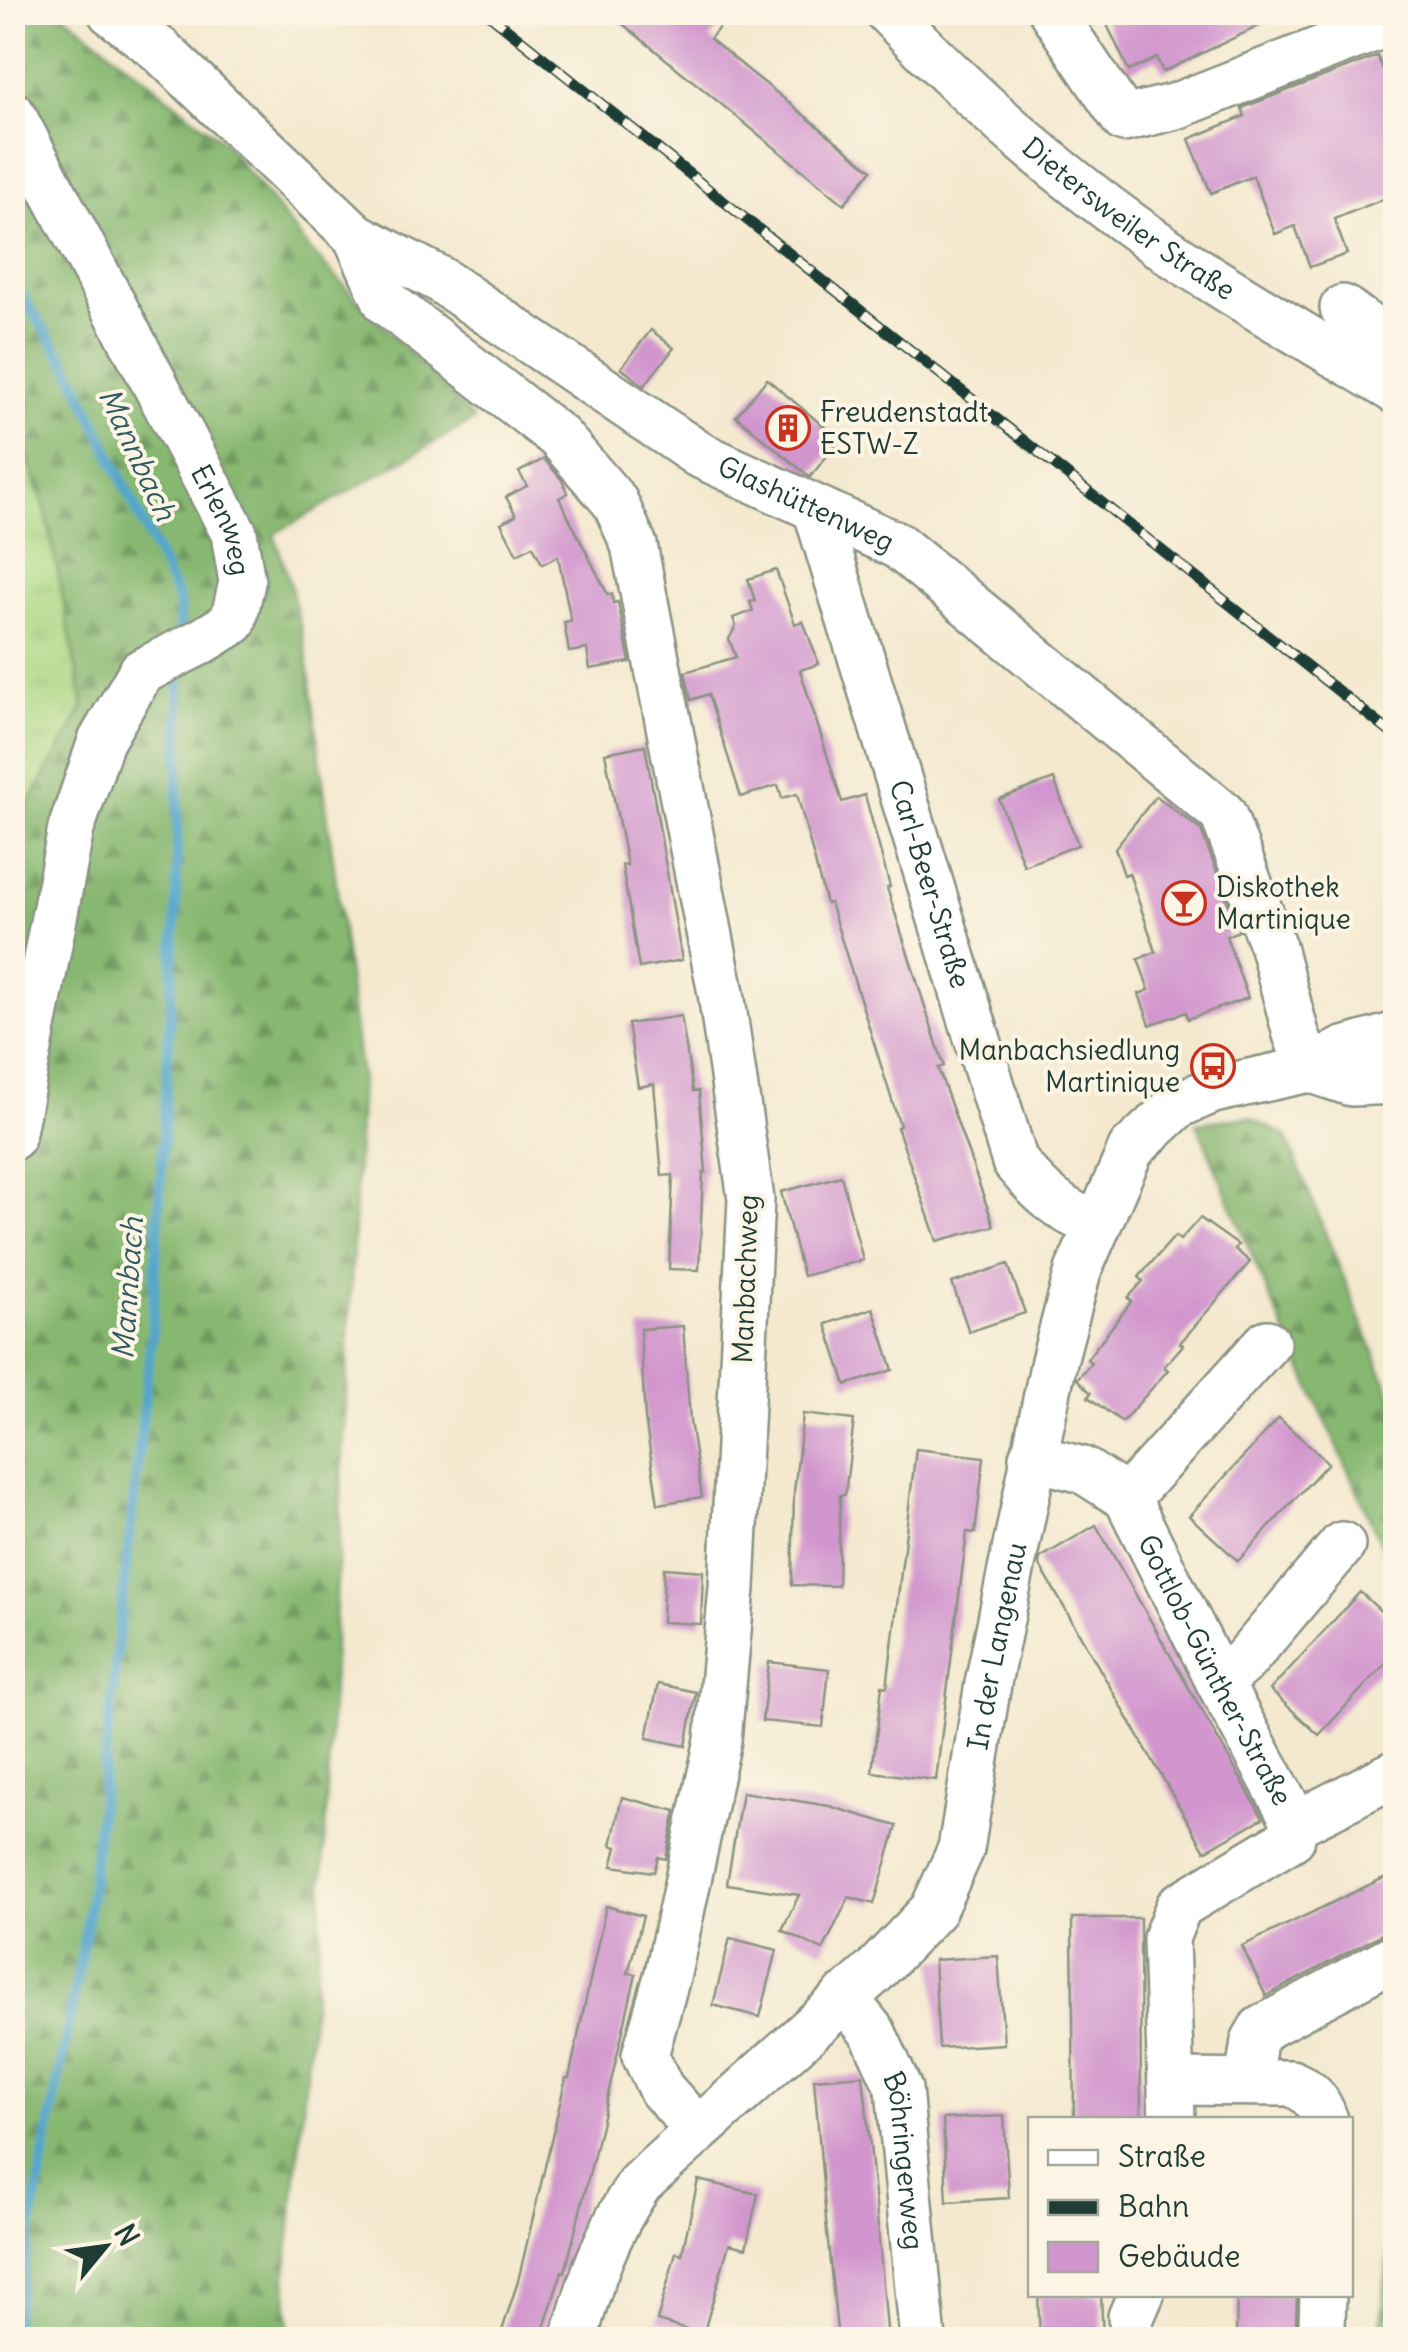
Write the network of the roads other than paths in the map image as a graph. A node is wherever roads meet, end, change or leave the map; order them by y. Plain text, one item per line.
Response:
1 (110, 12) edge
2 (888, 12) edge
3 (1052, 12) edge
4 (1396, 20) edge
5 (12, 114) edge
6 (356, 236) junction
7 (1343, 308) dead end
8 (1396, 346) edge
9 (1396, 391) edge
10 (558, 437) joint
11 (816, 509) junction
12 (1396, 1035) edge
13 (1309, 1069) junction
14 (1396, 1081) edge
15 (12, 1137) edge
16 (1096, 1225) junction
17 (1267, 1343) dead end
18 (1032, 1457) junction
19 (1128, 1498) junction
20 (1342, 1545) dead end
21 (1219, 1682) junction
22 (1396, 1773) edge
23 (1294, 1820) junction
24 (1396, 1956) edge
25 (844, 1997) junction
26 (1248, 2082) junction
27 (1172, 2100) edge
28 (1323, 2117) edge
29 (698, 2130) junction
30 (574, 2340) edge
31 (923, 2340) edge

1 - 6 street, Glashüttenweg
2 - 9 street, Dietersweiler Straße
3 - 4 street
5 - 15 street, Erlenweg
6 - 10 street, Glashüttenweg
6 - 11 street, Glashüttenweg
7 - 8 street
10 - 29 street, Manbachweg
11 - 13 street, Glashüttenweg
11 - 16 street, Carl-Beer-Straße
12 - 13 street, In der Langenau
13 - 14 street, In der Langenau
13 - 16 street, In der Langenau
16 - 18 street, In der Langenau
17 - 19 street
18 - 19 street
18 - 25 street, In der Langenau
19 - 21 street, Gottlob-Günther-Straße
20 - 21 street
21 - 23 street, Gottlob-Günther-Straße
22 - 23 street
23 - 27 street, Gottlob-Günther-Straße
24 - 26 street
25 - 29 street, In der Langenau
25 - 31 street, Böhringerweg
26 - 27 street
26 - 28 street
29 - 30 street, In der Langenau

